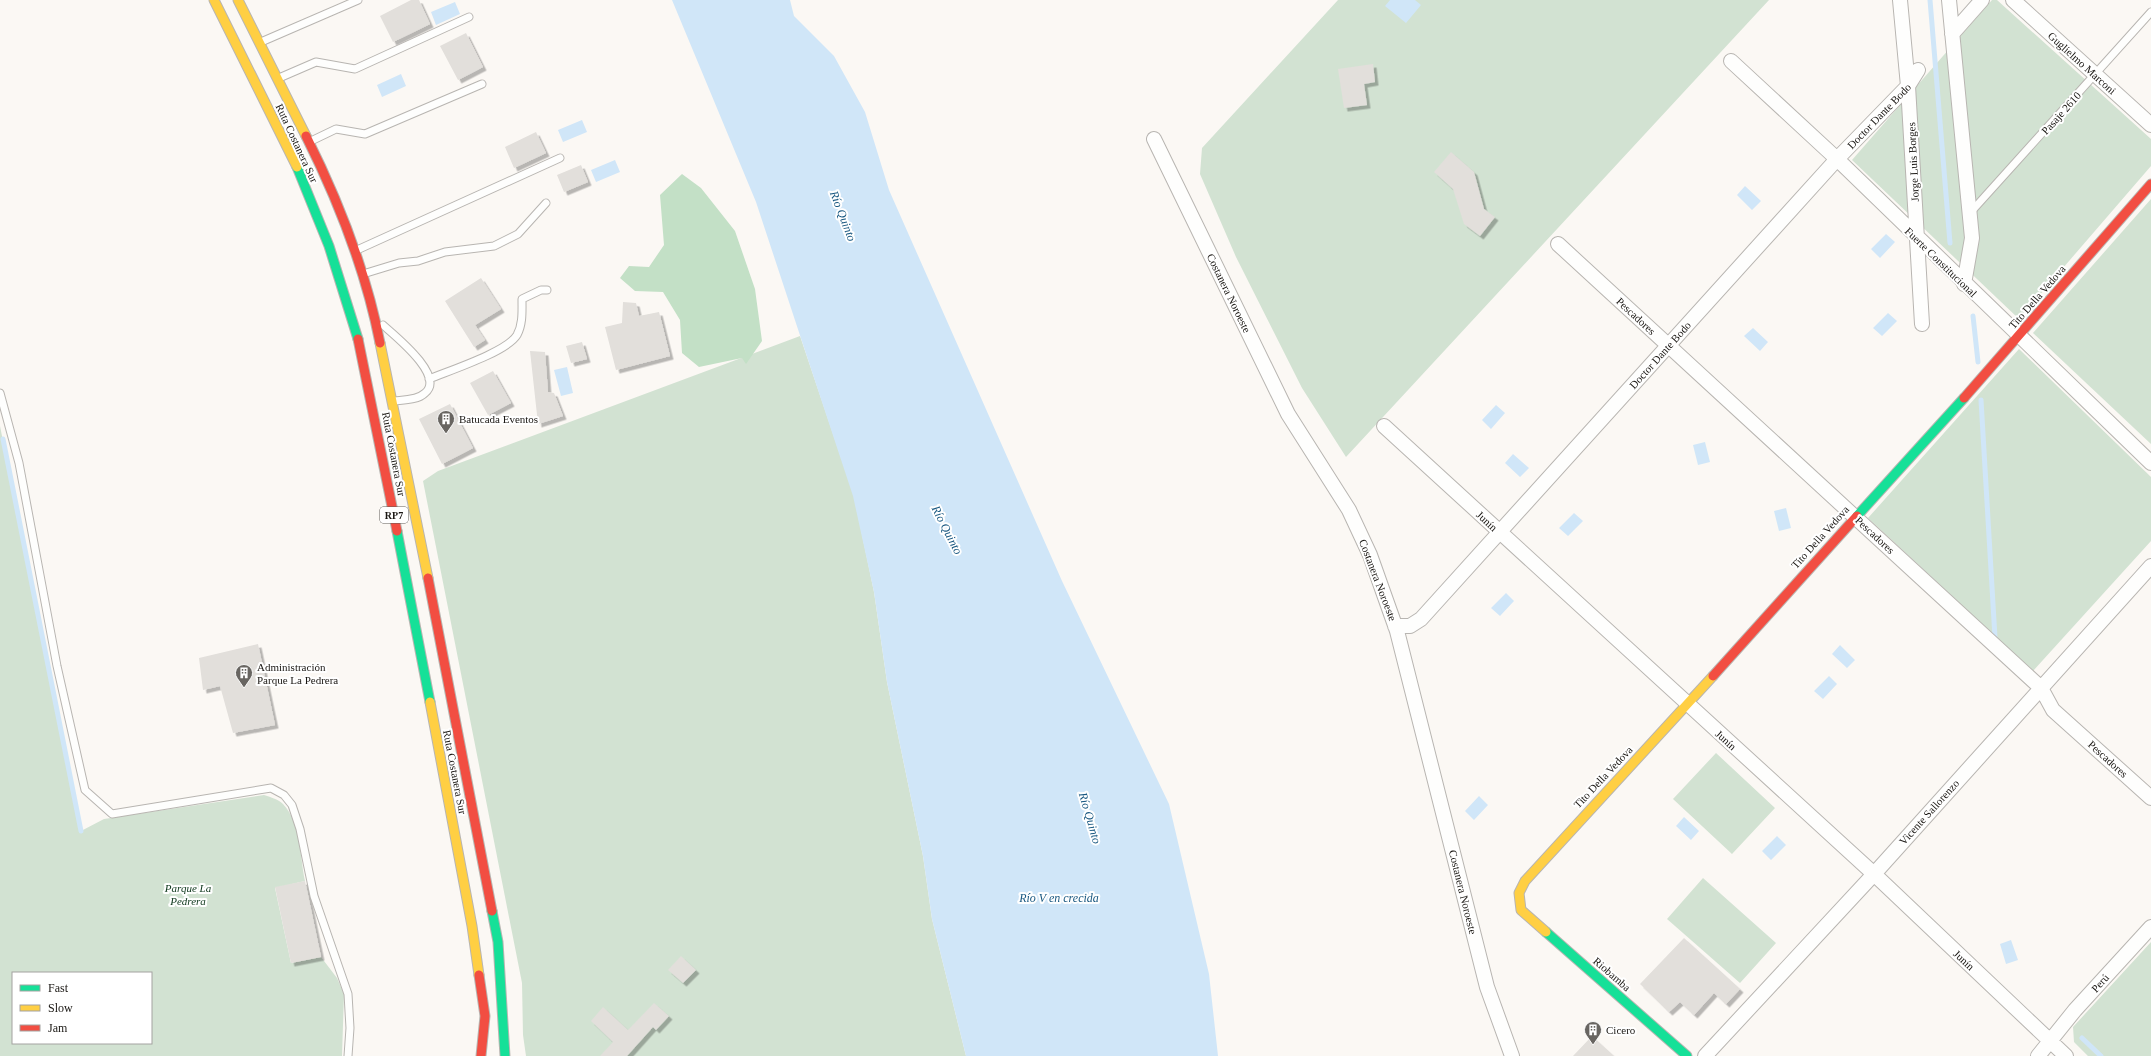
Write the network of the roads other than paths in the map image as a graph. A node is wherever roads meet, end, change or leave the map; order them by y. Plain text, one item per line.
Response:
1 (214, 0) edge
2 (238, 0) edge
3 (358, 0) edge
4 (1900, 0) edge
5 (1949, 0) edge
6 (1982, 0) edge
7 (2013, 0) edge
8 (2151, 12) edge
9 (469, 17) dead end
10 (1952, 34) junction
11 (259, 42) junction
12 (1731, 61) dead end
13 (1918, 70) dead end
14 (2096, 75) junction
15 (277, 79) junction
16 (482, 84) dead end
17 (1908, 86) junction
18 (2151, 125) edge
19 (1154, 139) dead end
20 (310, 142) junction
21 (560, 158) dead end
22 (1837, 159) junction
23 (2151, 184) edge
24 (546, 203) dead end
25 (1970, 214) junction
26 (1917, 239) junction
27 (1558, 244) dead end
28 (355, 251) junction
29 (361, 274) junction
30 (1964, 284) junction
31 (547, 290) dead end
32 (375, 317) junction
33 (1922, 324) dead end
34 (2019, 336) junction
35 (1668, 346) junction
36 (428, 379) junction
37 (0, 394) edge
38 (393, 402) junction
39 (1384, 426) dead end
40 (2151, 463) edge
41 (1855, 516) junction
42 (1500, 533) junction
43 (2151, 566) edge
44 (1395, 626) junction
45 (2041, 688) junction
46 (1687, 705) junction
47 (2151, 798) edge
48 (1874, 874) junction
49 (1521, 910) joint
50 (2151, 927) edge
51 (2050, 1042) junction
52 (348, 1056) edge
53 (481, 1056) edge
54 (505, 1056) edge
55 (1512, 1056) edge
56 (1687, 1056) edge
57 (1705, 1056) edge
58 (2038, 1056) edge
59 (2066, 1056) edge

1 - 53 main road, Ruta Costanera Sur / RP7
2 - 11 main road, Ruta Costanera Sur / RP7
3 - 11 lane
4 - 17 street, Jorge Luis Borges
5 - 10 street
6 - 10 street
7 - 14 street, Guglielmo Marconi
8 - 14 lane, Pasaje 2610
9 - 15 lane
10 - 25 street
11 - 15 main road, Ruta Costanera Sur / RP7
12 - 22 street, Fuerte Constitucional
13 - 17 street, Doctor Dante Bodo
14 - 18 street, Guglielmo Marconi
14 - 25 lane, Pasaje 2610
15 - 20 main road, Ruta Costanera Sur / RP7
16 - 20 lane
17 - 22 street, Doctor Dante Bodo
17 - 26 street, Jorge Luis Borges
19 - 44 street, Costanera Noroeste
20 - 28 main road, Ruta Costanera Sur / RP7
21 - 28 lane
22 - 26 street, Fuerte Constitucional
22 - 35 street, Doctor Dante Bodo
23 - 34 main road, Tito Della Vedova
24 - 29 lane
25 - 30 street
26 - 30 street, Fuerte Constitucional
26 - 33 street, Jorge Luis Borges
27 - 35 street, Pescadores
28 - 29 main road, Ruta Costanera Sur / RP7
29 - 32 main road, Ruta Costanera Sur / RP7
30 - 34 street, Fuerte Constitucional
31 - 36 lane
32 - 36 lane
32 - 38 main road, Ruta Costanera Sur / RP7
34 - 40 street, Fuerte Constitucional
34 - 41 main road, Tito Della Vedova
35 - 41 street, Pescadores
35 - 42 street, Doctor Dante Bodo
36 - 38 lane
37 - 52 lane
38 - 54 main road, Ruta Costanera Sur / RP7
39 - 42 street, Junín
41 - 45 street, Pescadores
41 - 46 main road, Tito Della Vedova
42 - 44 street, Doctor Dante Bodo
42 - 46 street, Junín
43 - 45 street, Vicente Sallorenzo
44 - 55 street, Costanera Noroeste
45 - 47 street, Pescadores
45 - 48 street, Vicente Sallorenzo
46 - 48 street, Junín
46 - 49 main road, Tito Della Vedova
48 - 51 street, Junín
48 - 57 street, Vicente Sallorenzo
49 - 56 main road, Riobamba
50 - 51 street, Perú
51 - 58 street, Perú
51 - 59 street, Junín

